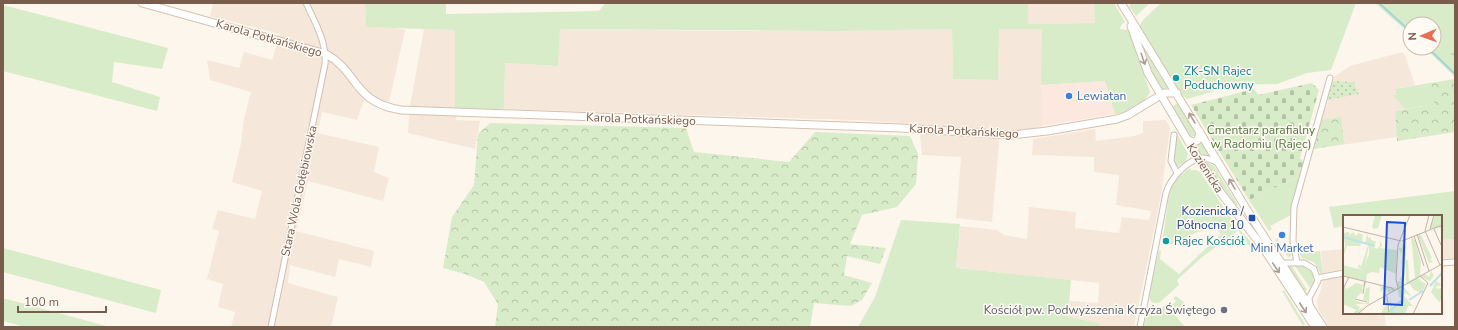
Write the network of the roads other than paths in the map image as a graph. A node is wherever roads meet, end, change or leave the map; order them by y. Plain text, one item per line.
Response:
1 (142, 3) edge
2 (306, 3) edge
3 (1121, 3) edge
4 (1130, 18) junction
5 (326, 54) junction
6 (1330, 78) dead end
7 (1168, 92) junction
8 (1176, 93) junction
9 (1160, 95) junction
10 (1147, 103) junction
11 (1166, 105) junction
12 (1200, 132) junction
13 (1174, 134) dead end
14 (1188, 140) junction
15 (1199, 159) junction
16 (1191, 163) junction
17 (1219, 164) junction
18 (1203, 166) junction
19 (1177, 173) junction
20 (1455, 262) edge
21 (1281, 263) junction
22 (1297, 263) junction
23 (1442, 263) edge
24 (1343, 273) edge
25 (1318, 278) junction
26 (1291, 290) junction
27 (1311, 293) junction
28 (1302, 294) junction
29 (1310, 306) junction
30 (271, 327) edge
31 (1140, 327) edge
32 (1315, 327) edge
33 (1323, 327) edge

1 - 5 street, Karola Potkańskiego
2 - 5 street
3 - 4 street, Kozienicka
4 - 8 street, Kozienicka
4 -> 9 street, Kozienicka
5 - 10 street, Karola Potkańskiego
5 - 30 street, Stara Wola Gołębiowska
6 - 22 street
7 - 8 street
7 - 9 street, Karola Potkańskiego
7 - 11 street
12 -> 8 street, Kozienicka
9 - 10 street, Karola Potkańskiego
9 - 11 street, Kozienicka
10 - 11 street
11 - 14 street, Kozienicka
12 - 14 street
12 - 17 street, Kozienicka
13 - 19 street
14 - 15 street, Kozienicka
15 - 16 street
15 - 17 street
15 - 18 street, Kozienicka
16 - 18 street
16 - 19 street
21 -> 17 street, Kozienicka
18 -> 26 street, Kozienicka
19 - 31 street
20 - 23 street
21 - 22 street
21 - 28 street, Kozienicka
22 - 25 street
24 - 25 street
25 - 27 street
26 - 28 street
26 -> 32 street, Kozienicka
27 - 28 street
27 - 29 street
28 - 29 street, Kozienicka
29 - 33 street, Kozienicka

